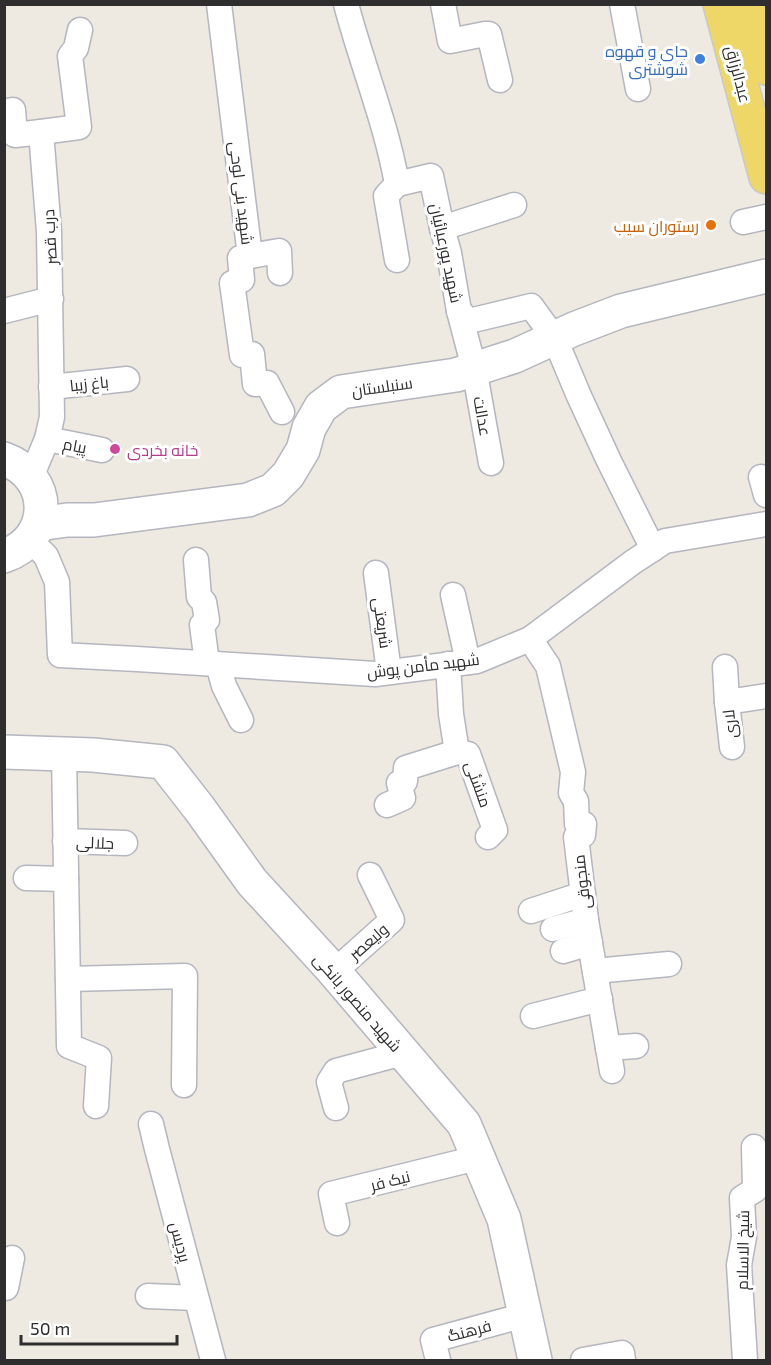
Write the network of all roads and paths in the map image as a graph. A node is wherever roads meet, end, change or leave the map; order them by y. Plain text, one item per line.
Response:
1 (219, 4) edge
2 (346, 4) edge
3 (443, 4) edge
4 (622, 4) edge
5 (720, 4) edge
6 (750, 4) edge
7 (80, 30) dead end
8 (766, 68) edge
9 (500, 80) dead end
10 (638, 89) dead end
11 (4, 112) edge
12 (41, 132) junction
13 (766, 177) edge
14 (397, 184) junction
15 (514, 205) dead end
16 (766, 217) edge
17 (743, 222) dead end
18 (442, 228) junction
19 (249, 256) junction
20 (397, 260) dead end
21 (280, 273) dead end
22 (766, 276) edge
23 (51, 299) junction
24 (4, 311) edge
25 (459, 311) junction
26 (555, 339) junction
27 (474, 369) junction
28 (126, 379) dead end
29 (51, 387) junction
30 (282, 412) dead end
31 (47, 439) junction
32 (102, 450) dead end
33 (4, 459) edge
34 (491, 463) dead end
35 (32, 477) junction
36 (766, 524) edge
37 (24, 540) edge
38 (653, 549) junction
39 (196, 560) dead end
40 (376, 573) dead end
41 (453, 595) dead end
42 (530, 639) junction
43 (458, 663) junction
44 (212, 664) junction
45 (725, 667) dead end
46 (389, 672) junction
47 (766, 696) edge
48 (727, 702) junction
49 (241, 720) dead end
50 (732, 747) dead end
51 (4, 752) edge
52 (457, 752) junction
53 (64, 753) junction
54 (387, 805) dead end
55 (488, 837) dead end
56 (65, 841) junction
57 (125, 843) dead end
58 (370, 875) dead end
59 (26, 878) dead end
60 (66, 879) junction
61 (583, 894) junction
62 (531, 910) dead end
63 (553, 929) dead end
64 (588, 932) junction
65 (563, 951) dead end
66 (669, 964) dead end
67 (595, 971) junction
68 (333, 972) junction
69 (68, 979) junction
70 (600, 999) junction
71 (534, 1017) dead end
72 (636, 1046) dead end
73 (403, 1053) junction
74 (184, 1085) dead end
75 (96, 1106) dead end
76 (336, 1108) dead end
77 (151, 1124) dead end
78 (752, 1147) edge
79 (477, 1158) junction
80 (337, 1223) dead end
81 (12, 1258) dead end
82 (4, 1288) edge
83 (148, 1296) dead end
84 (196, 1298) junction
85 (525, 1315) junction
86 (213, 1360) edge
87 (438, 1360) edge
88 (536, 1360) edge
89 (583, 1360) edge
90 (623, 1360) edge
91 (745, 1360) edge

1 - 19 street, شهید بنی لوحی
2 - 14 street
3 - 9 street
4 - 10 street
5 - 13 main road, عبدالرزاق
6 - 8 main road, عبدالرزاق
7 - 12 street
11 - 12 street
12 - 23 street, درب قصر
14 - 18 street, شهید پورعبائیان
14 - 20 street
15 - 18 street
16 - 17 street
18 - 25 street, شهید پورعبائیان
19 - 21 street
19 - 30 street, شهید بنی لوحی
22 - 26 street, سنبلستان
23 - 24 street
23 - 29 street, درب قصر
25 - 26 street, شهید پورعبائیان
25 - 27 street, عدالت
26 - 27 street, سنبلستان
26 - 38 street, شهید پورعبائیان
27 - 34 street, عدالت
27 - 37 street, سنبلستان
28 - 29 street, باغ زیبا
29 - 31 street, درب قصر
31 - 32 street, پیام
31 - 35 street, درب قصر
33 - 35 street
35 - 37 street
36 - 38 street, شهید مأمن پوش
37 - 44 street, شهید مأمن پوش
38 - 42 street, شهید مأمن پوش
39 - 44 street
40 - 46 street, شریعتی
41 - 43 street, منشئی
42 - 43 street, شهید مأمن پوش
42 - 61 street, منجوقی
43 - 46 street, شهید مأمن پوش
43 - 52 street, منشئی
44 - 46 street, شهید مأمن پوش
44 - 49 street
45 - 48 street, لاری
47 - 48 street, لاری
48 - 50 street, لاری
51 - 53 street, شهید منصور بانکی
52 - 54 street
52 - 55 street, منشئی
53 - 56 street
53 - 68 street, شهید منصور بانکی
56 - 57 street, جلالی
56 - 60 street
58 - 68 street, ولیعصر
59 - 60 street
60 - 69 street
61 - 62 street
61 - 64 street, منجوقی
63 - 64 street
64 - 65 street
64 - 67 street, منجوقی
66 - 67 street
67 - 70 street, منجوقی
68 - 73 street, شهید منصور بانکی
69 - 74 street
69 - 75 street
70 - 71 street
70 - 72 street, منجوقی
73 - 76 street
73 - 79 street, شهید منصور بانکی
77 - 84 street, پردیس
78 - 91 street, شیخ الاسلام
79 - 80 street, نیک فر
79 - 85 street, شهید منصور بانکی
81 - 82 street
83 - 84 street
84 - 86 street, پردیس
85 - 87 street, فرهنگ
85 - 88 street, شهید منصور بانکی
89 - 90 street

